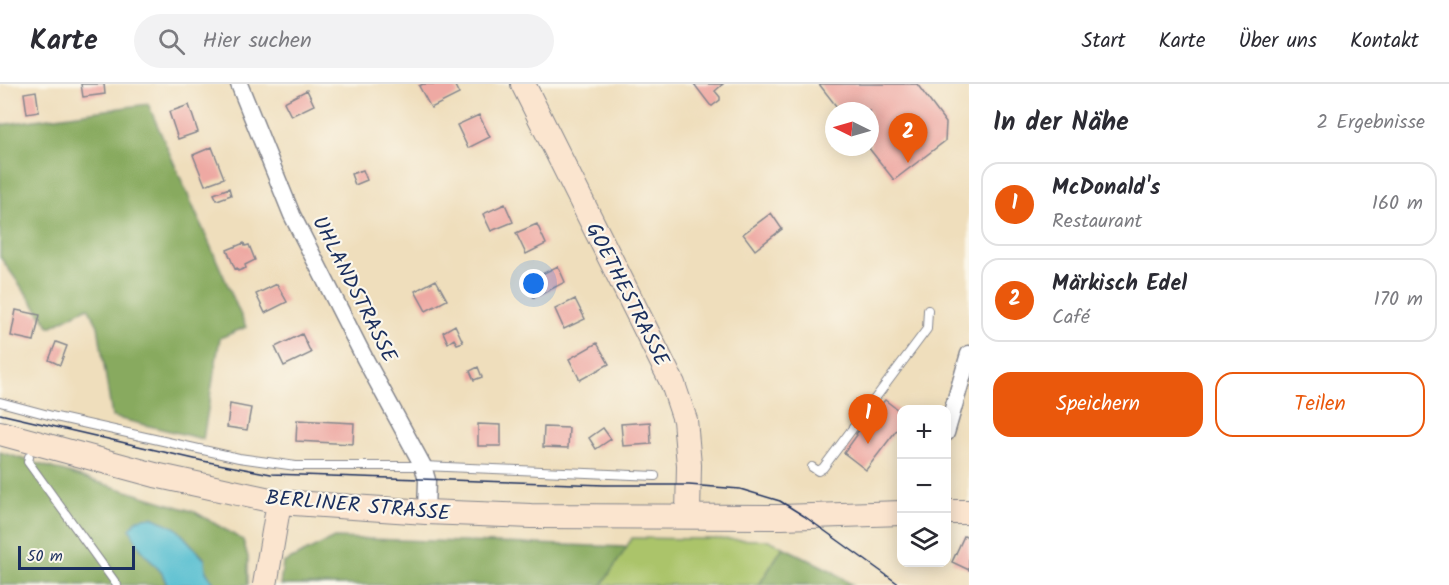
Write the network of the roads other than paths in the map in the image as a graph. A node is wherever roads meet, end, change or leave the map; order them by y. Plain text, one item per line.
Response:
1 (239, 84) edge
2 (523, 84) edge
3 (928, 310) dead end
4 (969, 354) edge
5 (0, 402) edge
6 (951, 416) edge
7 (0, 433) edge
8 (29, 457) dead end
9 (423, 466) junction
10 (812, 467) dead end
11 (655, 476) dead end
12 (279, 502) junction
13 (426, 512) junction
14 (951, 512) edge
15 (897, 513) edge
16 (969, 513) edge
17 (688, 515) junction
18 (117, 585) edge
19 (266, 585) edge

1 - 9 street, UHLANDSTRASSE
2 - 17 street, GOETHESTRASSE
3 - 10 lane
4 - 6 street
5 - 9 lane
7 - 12 street, BERLINER STRASSE
8 - 18 lane
9 - 11 lane
9 - 13 street, UHLANDSTRASSE
12 - 13 street, BERLINER STRASSE
12 - 19 street
13 - 17 street, BERLINER STRASSE
14 - 16 street
15 - 17 street, BERLINER STRASSE

